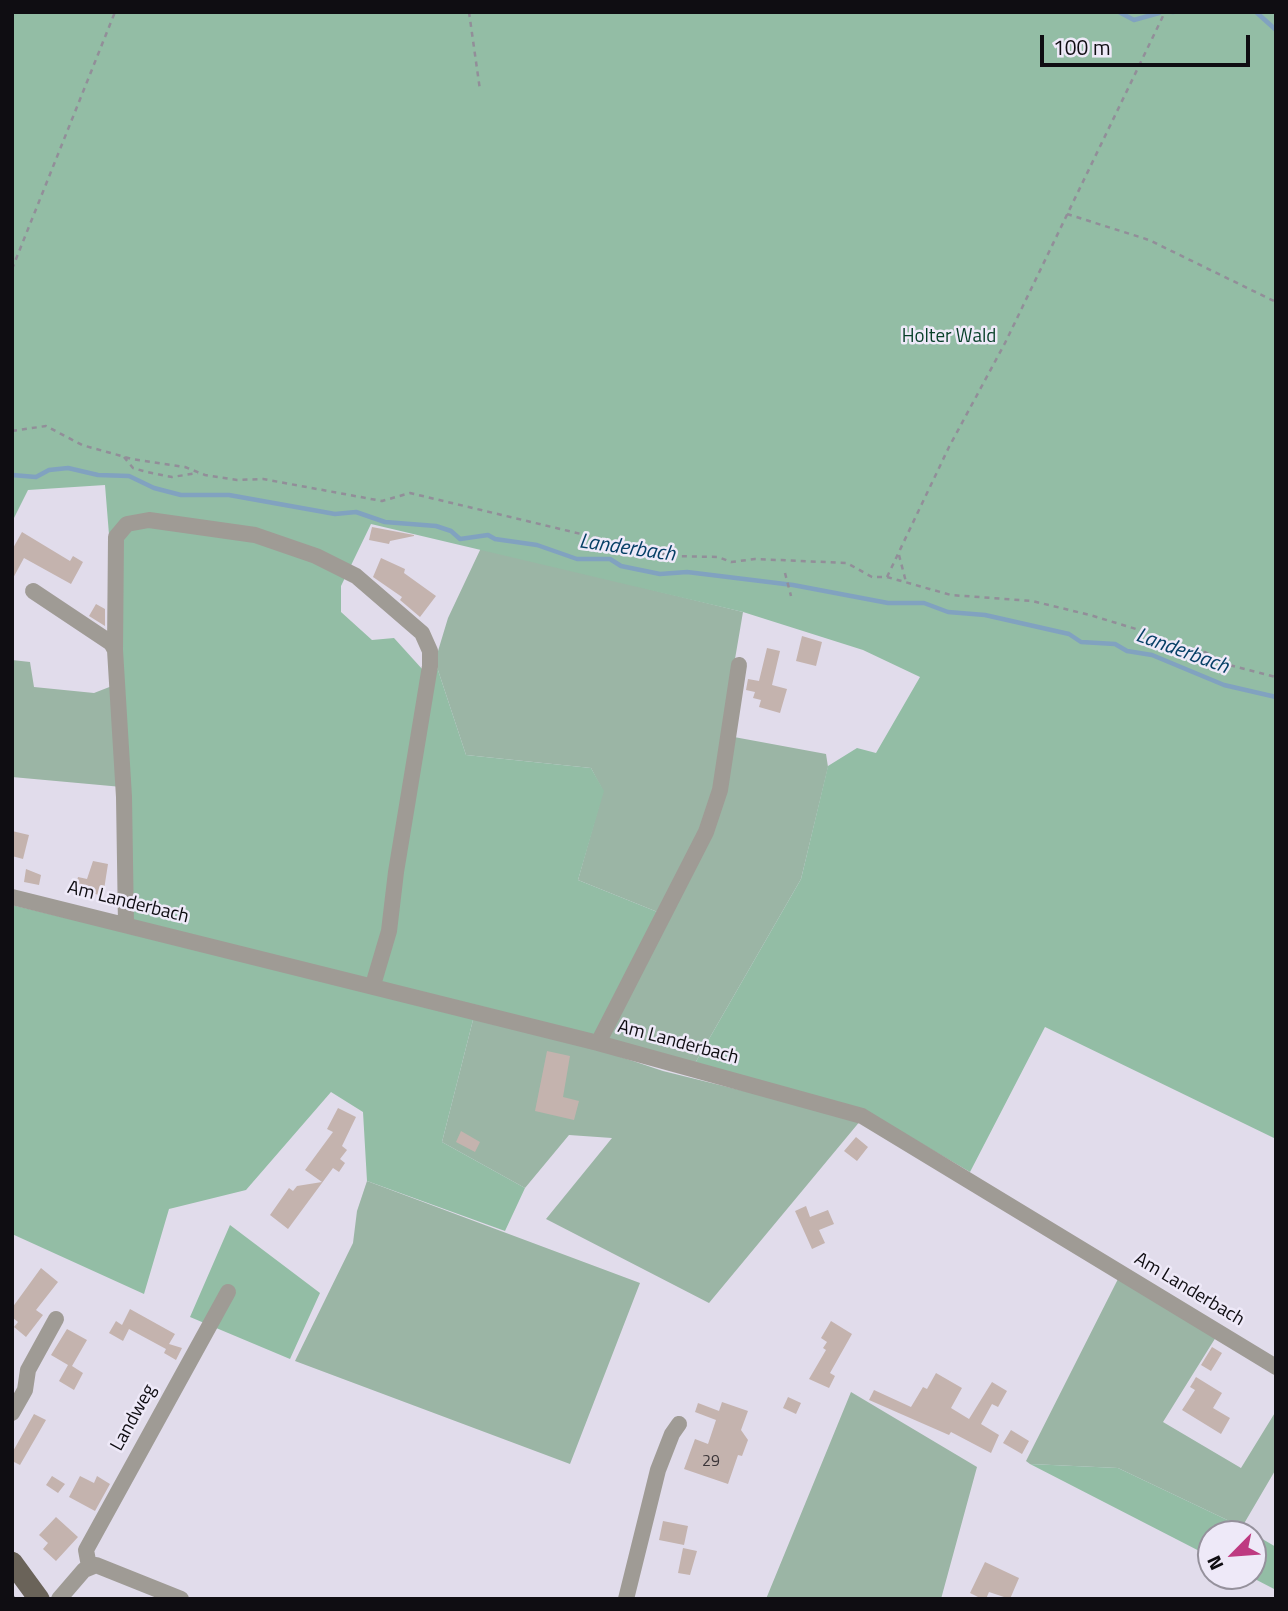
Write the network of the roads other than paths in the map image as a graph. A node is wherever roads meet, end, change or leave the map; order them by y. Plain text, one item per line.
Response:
1 (33, 591) dead end
2 (115, 650) junction
3 (740, 666) dead end
4 (12, 897) edge
5 (127, 925) junction
6 (373, 985) junction
7 (598, 1043) junction
8 (228, 1292) dead end
9 (56, 1319) dead end
10 (1276, 1367) edge
11 (12, 1413) edge
12 (679, 1424) dead end
13 (12, 1562) edge
14 (89, 1566) junction
15 (39, 1599) edge
16 (59, 1599) edge
17 (181, 1599) edge
18 (626, 1599) edge

1 - 2 street
2 - 5 street
2 - 6 street
3 - 7 street
4 - 5 street, Am Landerbach
5 - 6 street, Am Landerbach
6 - 7 street, Am Landerbach
7 - 10 street, Am Landerbach
8 - 14 street, Landweg
9 - 11 street
12 - 18 street
13 - 15 main road
14 - 16 street
14 - 17 street

